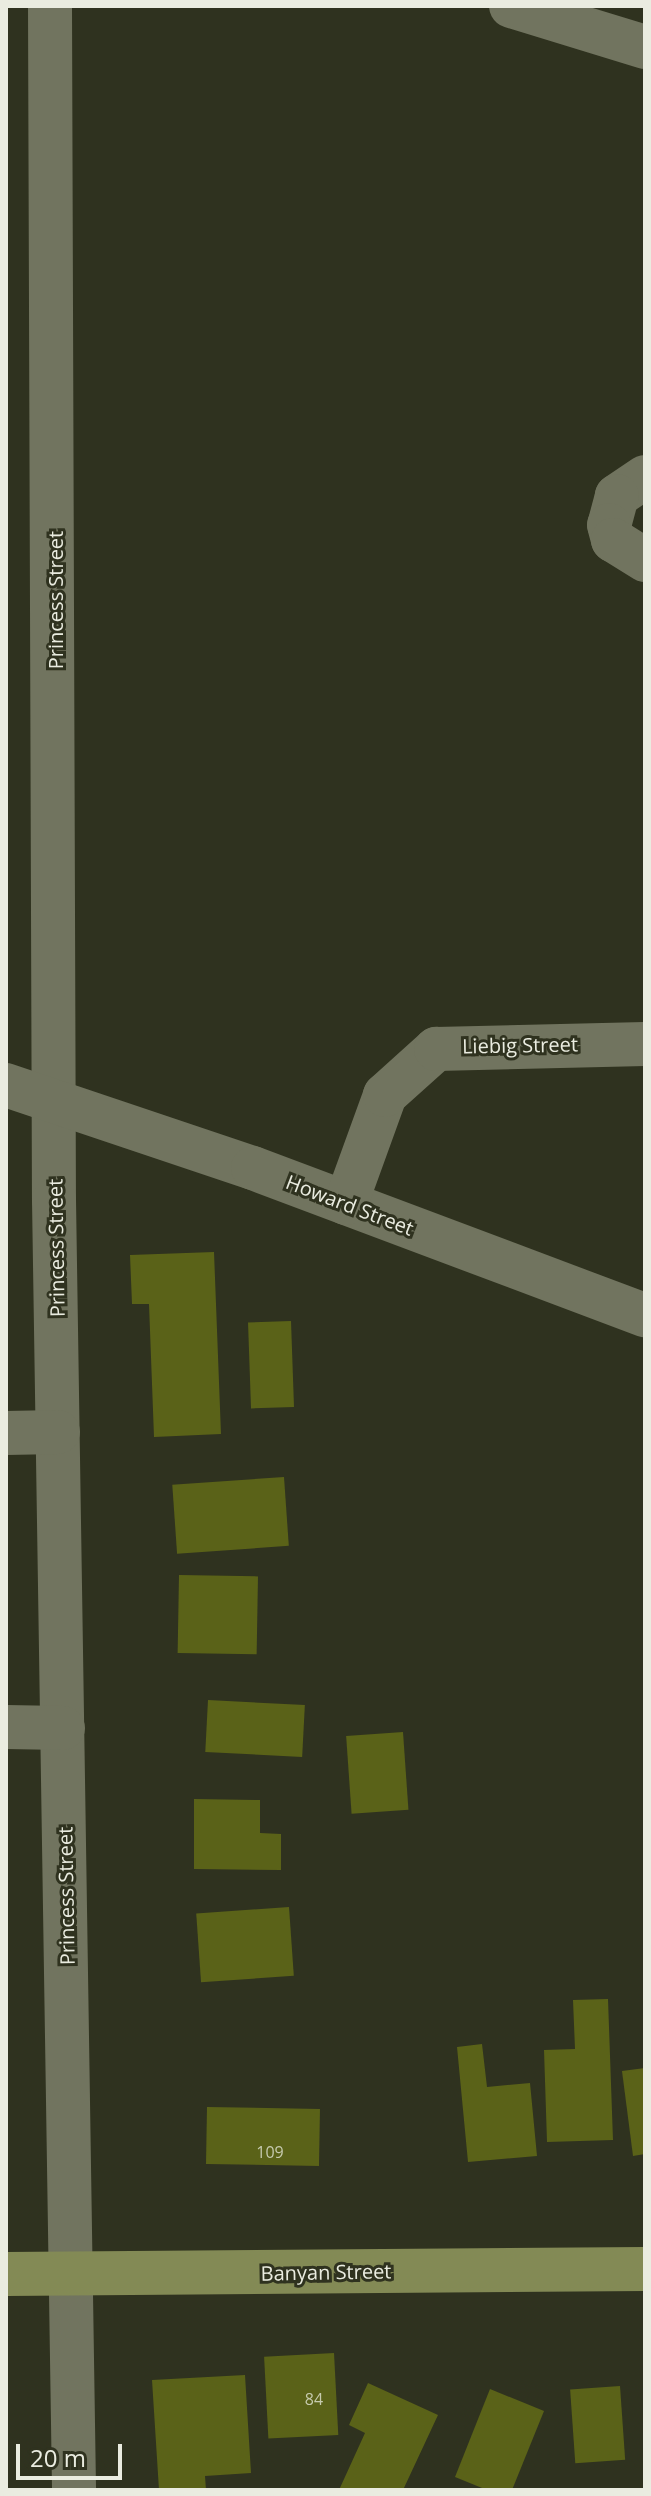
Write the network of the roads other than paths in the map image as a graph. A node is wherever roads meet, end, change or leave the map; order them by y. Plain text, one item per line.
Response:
1 (50, 6) edge
2 (511, 6) edge
3 (645, 47) edge
4 (645, 477) edge
5 (645, 560) edge
6 (645, 1044) edge
7 (6, 1085) edge
8 (55, 1097) junction
9 (346, 1203) junction
10 (645, 1315) edge
11 (58, 1432) junction
12 (6, 1433) edge
13 (6, 1727) edge
14 (63, 1728) junction
15 (645, 2269) edge
16 (6, 2274) edge
17 (74, 2274) junction
18 (74, 2490) edge

1 - 8 street, Princess Street
2 - 3 street
4 - 5 street
6 - 9 street, Liebig Street
7 - 8 street
8 - 9 street, Howard Street
8 - 11 street, Princess Street
9 - 10 street, Howard Street
11 - 12 street
11 - 14 street, Princess Street
13 - 14 street
14 - 17 street, Princess Street
15 - 17 main road, Banyan Street
16 - 17 main road, Banyan Street
17 - 18 street, Princess Street

